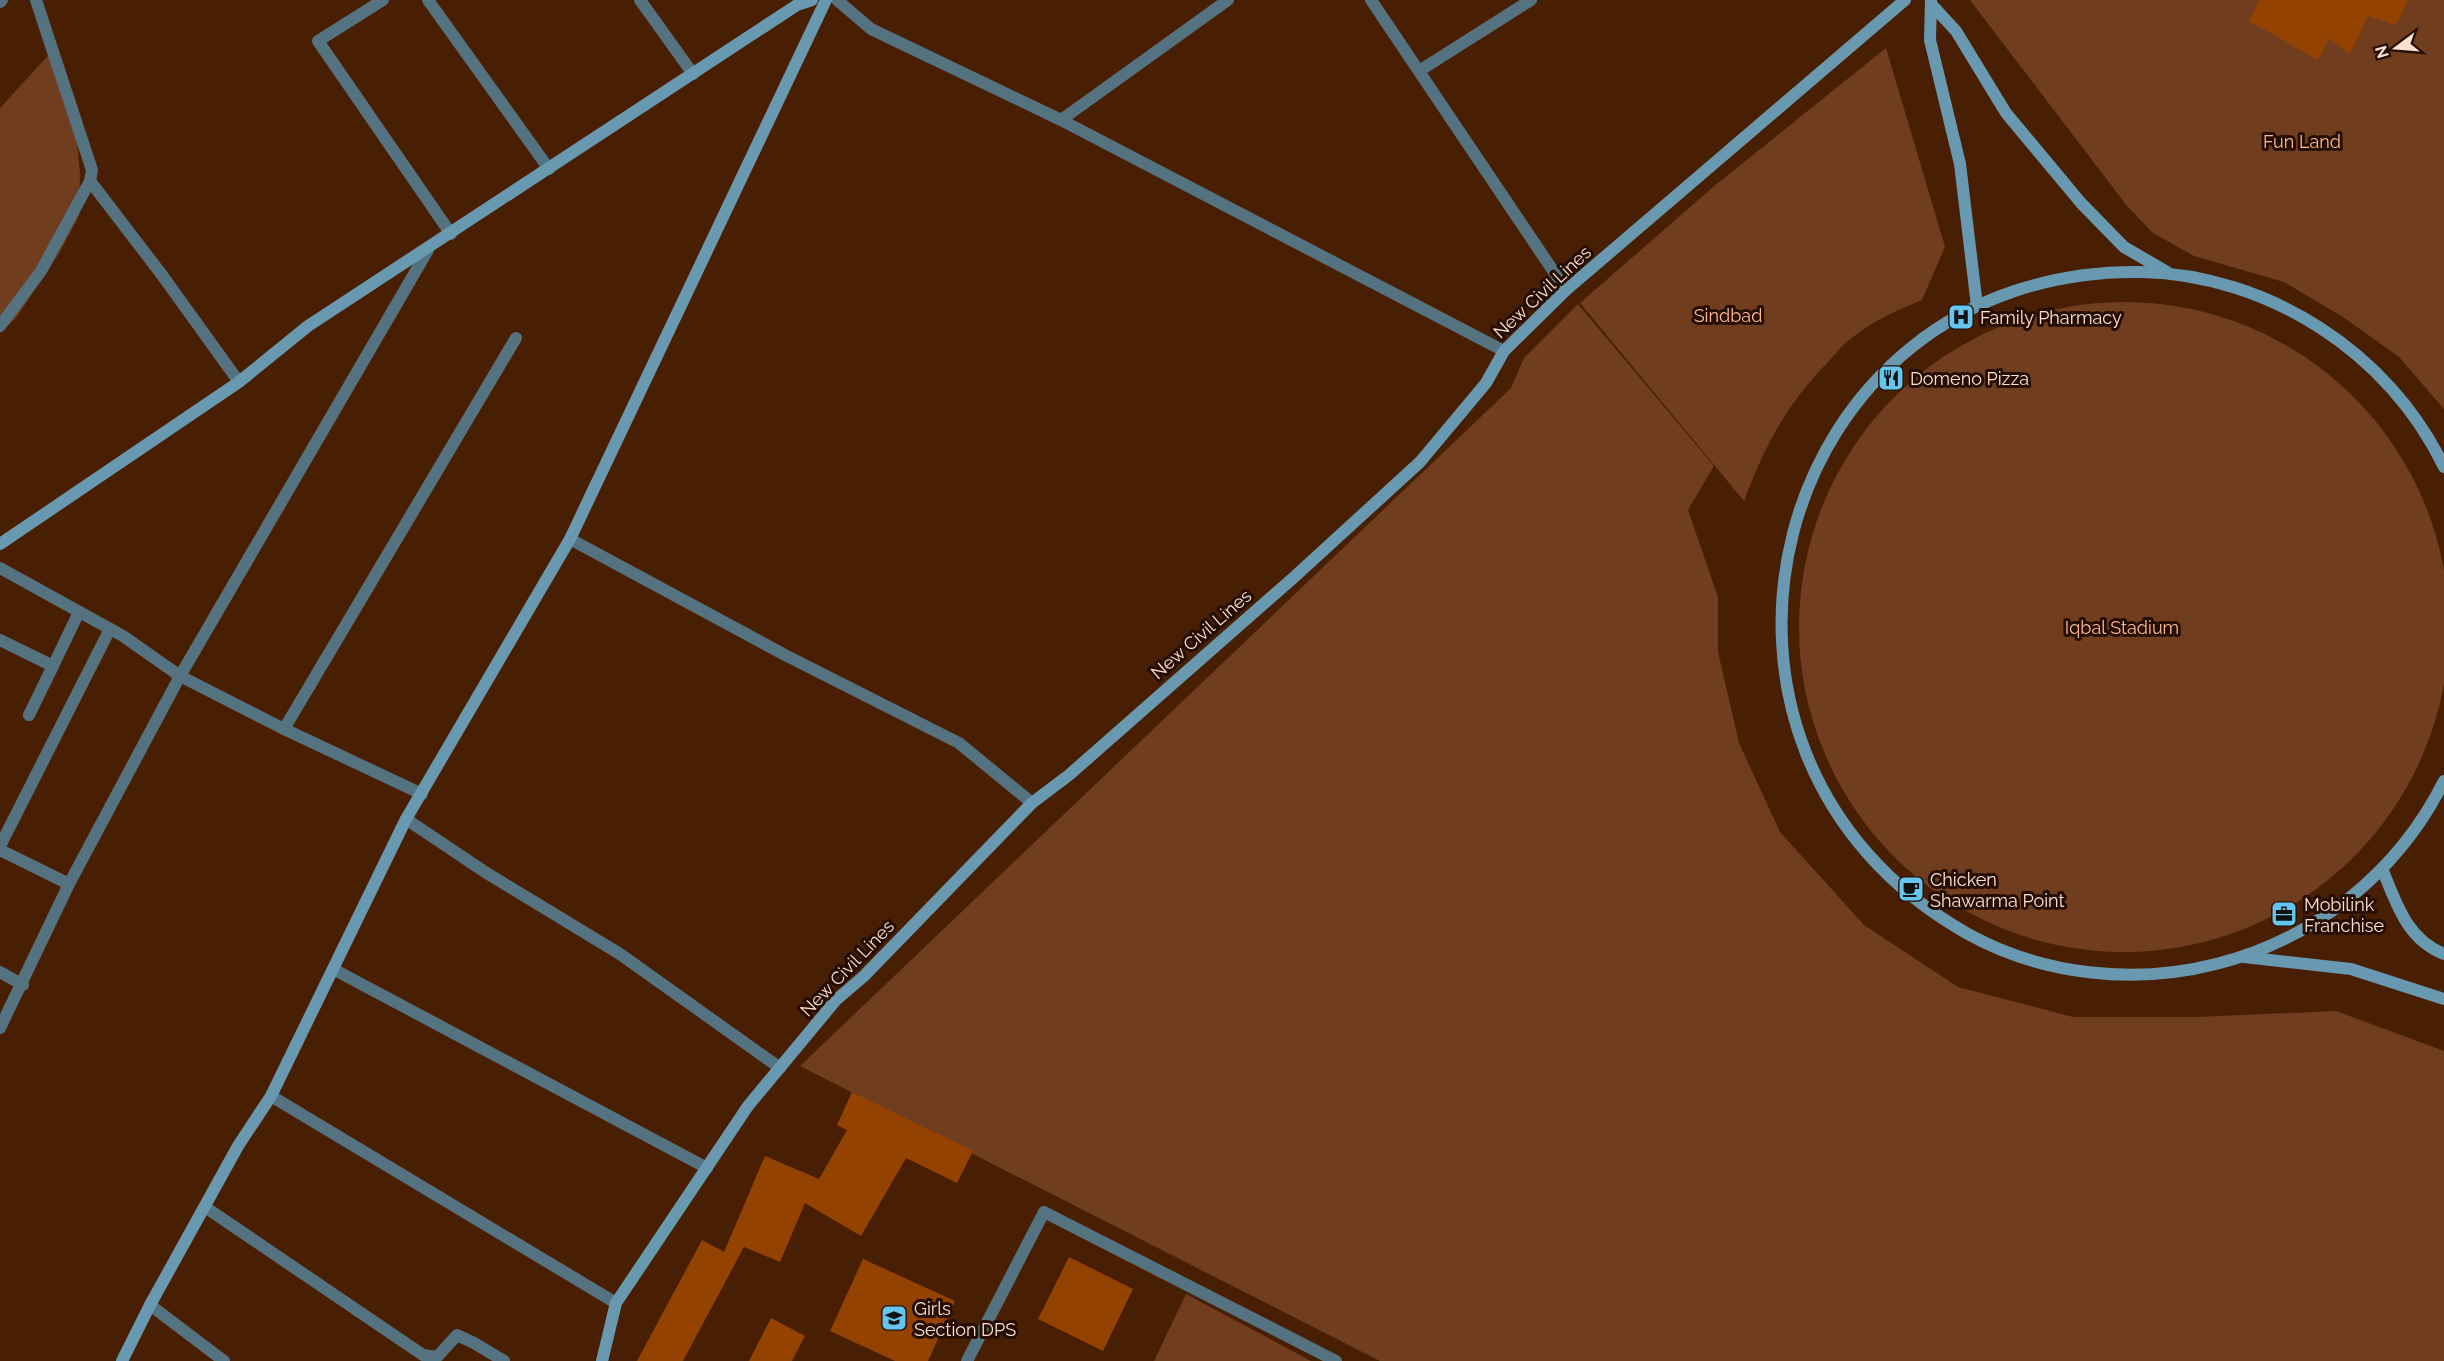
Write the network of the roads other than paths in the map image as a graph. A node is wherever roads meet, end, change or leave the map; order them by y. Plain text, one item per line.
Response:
1 (36, 0) edge
2 (383, 0) edge
3 (428, 0) edge
4 (640, 0) edge
5 (812, 0) edge
6 (826, 0) edge
7 (837, 0) edge
8 (1228, 0) edge
9 (1371, 0) edge
10 (1531, 0) edge
11 (1905, 0) edge
12 (1931, 2) edge
13 (1419, 71) junction
14 (693, 74) junction
15 (1061, 120) junction
16 (549, 169) junction
17 (90, 181) junction
18 (451, 234) junction
19 (428, 250) junction
20 (2169, 273) junction
21 (1566, 290) junction
22 (1977, 306) junction
23 (0, 326) edge
24 (516, 338) dead end
25 (1504, 351) junction
26 (239, 382) junction
27 (2444, 467) edge
28 (570, 539) junction
29 (0, 544) edge
30 (0, 568) edge
31 (80, 612) junction
32 (110, 629) junction
33 (0, 640) edge
34 (53, 666) junction
35 (180, 676) junction
36 (29, 715) dead end
37 (284, 729) junction
38 (2444, 781) edge
39 (422, 794) junction
40 (1032, 803) junction
41 (406, 819) junction
42 (0, 848) edge
43 (2383, 870) junction
44 (69, 884) junction
45 (2444, 954) edge
46 (2243, 957) junction
47 (333, 969) junction
48 (0, 972) edge
49 (23, 985) junction
50 (2444, 999) edge
51 (0, 1028) edge
52 (780, 1068) junction
53 (271, 1096) junction
54 (706, 1168) junction
55 (205, 1207) junction
56 (616, 1303) junction
57 (150, 1305) junction
58 (122, 1361) edge
59 (224, 1361) edge
60 (504, 1361) edge
61 (602, 1361) edge
62 (968, 1361) edge
63 (1335, 1361) edge

1 - 17 street
2 - 18 street
3 - 16 street
4 - 14 street
5 - 14 street
6 - 28 street
7 - 15 street
8 - 15 street
9 - 13 street
10 - 13 street
11 - 21 street, New Civil Lines
12 - 20 street
12 - 22 street
13 - 21 street
14 - 16 street
15 - 25 street
16 - 18 street
17 - 23 street
17 - 26 street
18 - 19 street
19 - 26 street
19 - 35 street
20 - 22 street
20 - 27 street
21 - 25 street, New Civil Lines
22 - 46 street
24 - 37 street
25 - 40 street, New Civil Lines
26 - 29 street
28 - 39 street
28 - 40 street
30 - 31 street
31 - 32 street
31 - 34 street
32 - 35 street
32 - 42 street
33 - 34 street
34 - 36 street
35 - 37 street
35 - 44 street
37 - 39 street
38 - 43 street
39 - 41 street
40 - 52 street, New Civil Lines
41 - 47 street
41 - 52 street
42 - 44 street
43 - 45 street
43 - 46 street
44 - 49 street
46 - 50 street
47 - 53 street
47 - 54 street
48 - 49 street
49 - 51 street
52 - 54 street, New Civil Lines
53 - 55 street
53 - 56 street
54 - 56 street, New Civil Lines
55 - 57 street
55 - 60 street
56 - 61 street, New Civil Lines
57 - 58 street
57 - 59 street
62 - 63 street

